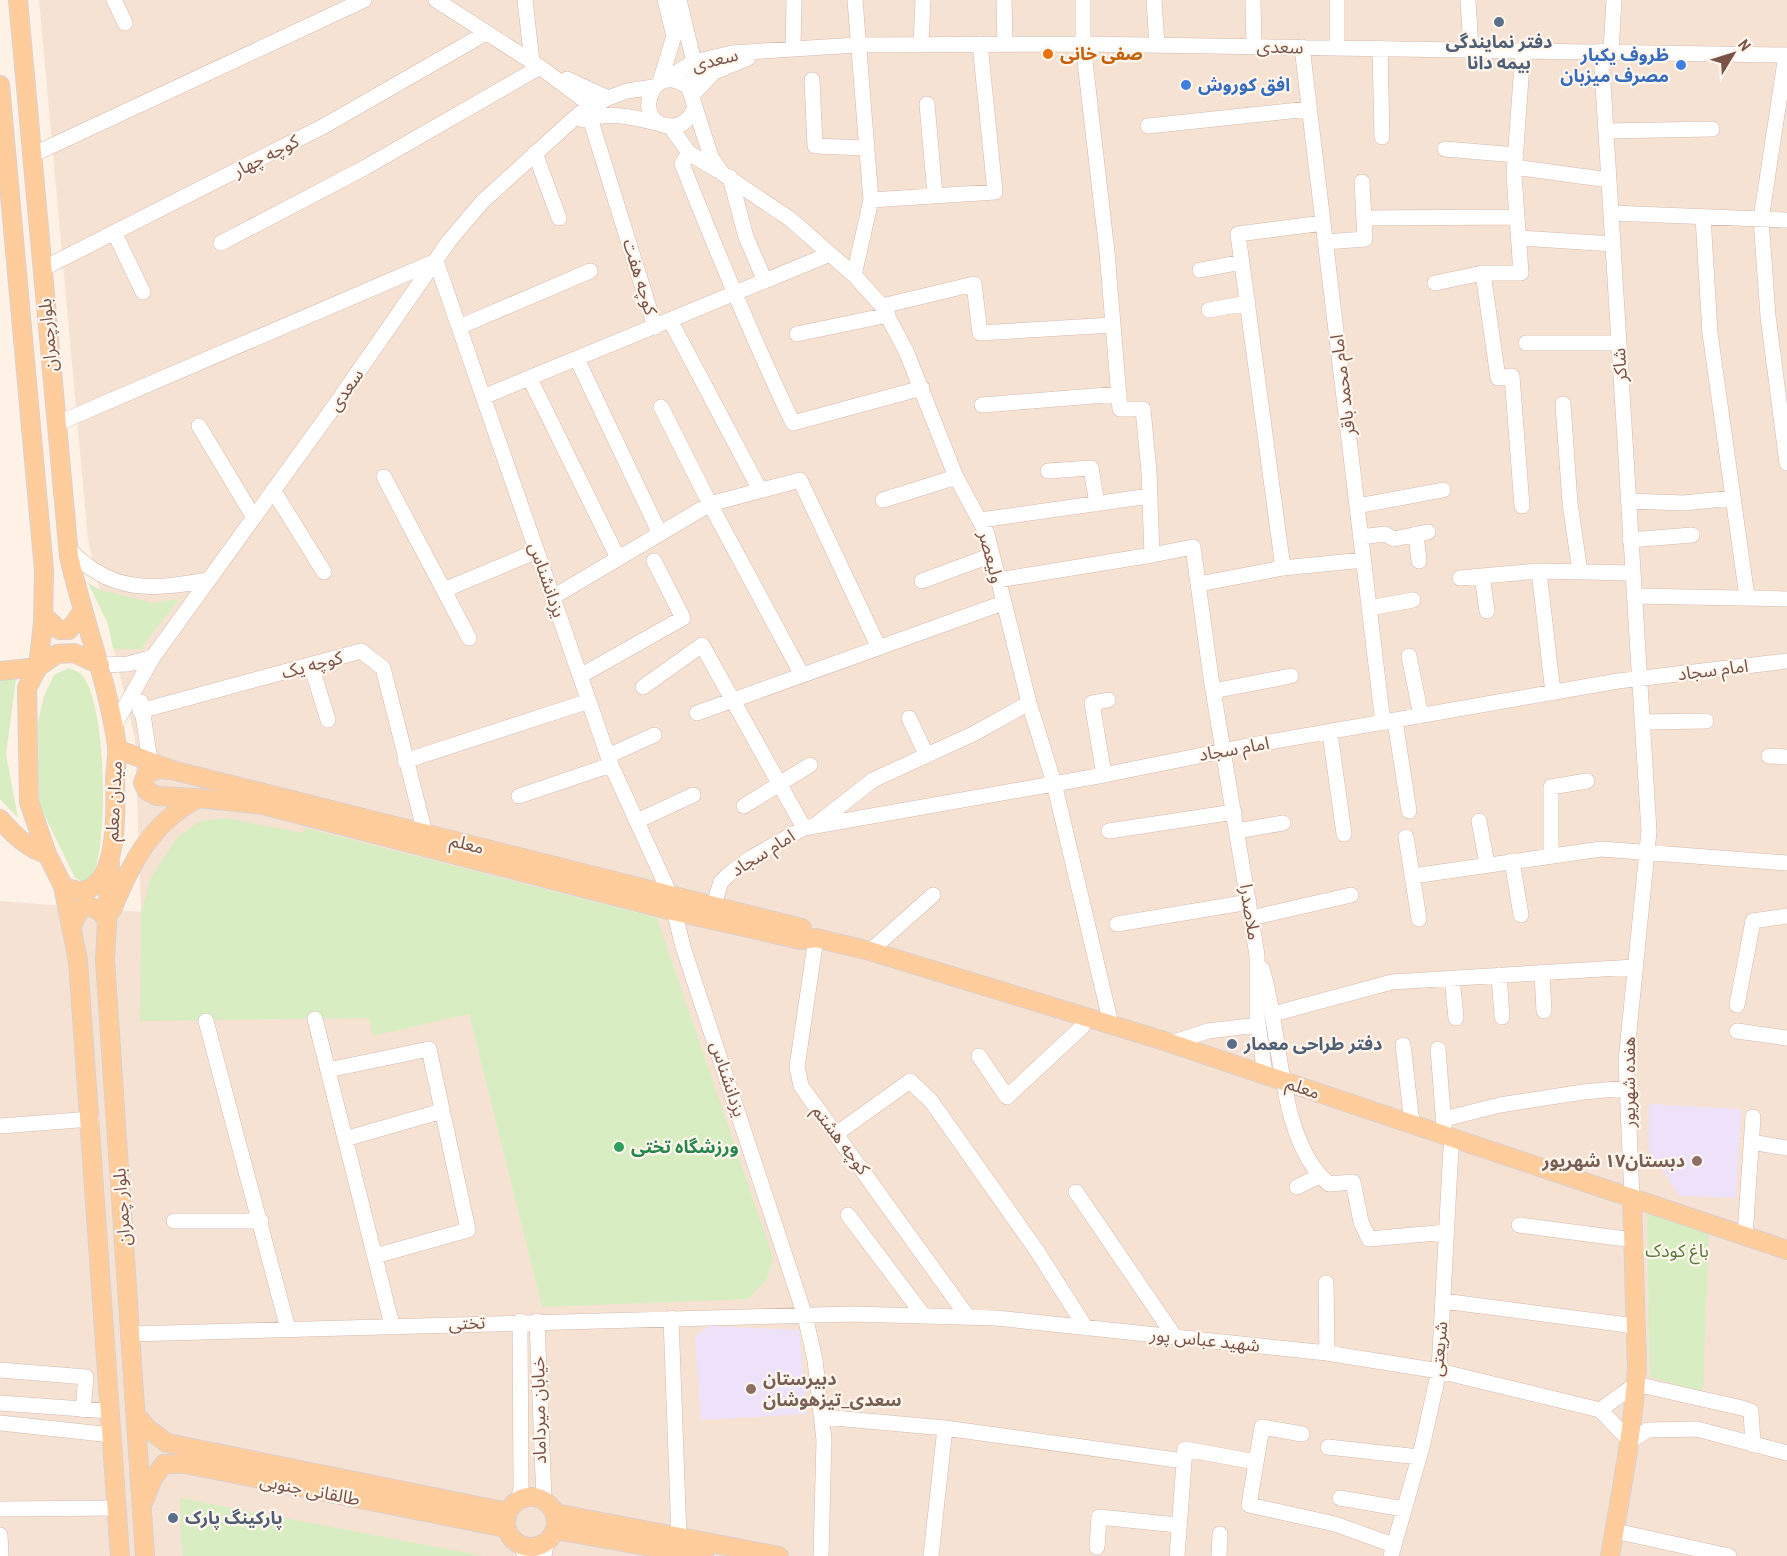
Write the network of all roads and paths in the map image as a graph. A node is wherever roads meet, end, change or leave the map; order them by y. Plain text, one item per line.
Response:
1 (18, 0) edge
2 (114, 0) edge
3 (364, 0) edge
4 (436, 0) edge
5 (525, 0) edge
6 (665, 0) edge
7 (679, 0) edge
8 (794, 0) edge
9 (855, 0) edge
10 (923, 0) edge
11 (1004, 0) edge
12 (1083, 0) edge
13 (1154, 0) edge
14 (1253, 0) edge
15 (1337, 0) edge
16 (1468, 0) edge
17 (1614, 0) edge
18 (125, 23) dead end
19 (486, 33) junction
20 (921, 44) junction
21 (980, 44) junction
22 (1005, 44) junction
23 (1083, 44) junction
24 (857, 45) junction
25 (1157, 45) junction
26 (1254, 46) junction
27 (1302, 47) junction
28 (1337, 47) junction
29 (793, 48) junction
30 (1380, 48) junction
31 (1471, 49) junction
32 (774, 50) junction
33 (1523, 50) junction
34 (1606, 51) junction
35 (1787, 55) edge
36 (694, 62) junction
37 (536, 64) junction
38 (812, 80) dead end
39 (0, 85) edge
40 (657, 85) junction
41 (608, 98) junction
42 (693, 102) junction
43 (927, 104) dead end
44 (1310, 109) junction
45 (591, 112) junction
46 (664, 125) junction
47 (1148, 126) dead end
48 (1712, 129) dead end
49 (1606, 131) junction
50 (1382, 137) dead end
51 (867, 148) junction
52 (1445, 149) dead end
53 (535, 153) junction
54 (688, 153) junction
55 (32, 155) junction
56 (1515, 161) junction
57 (727, 176) junction
58 (1609, 180) junction
59 (1362, 182) dead end
60 (935, 195) junction
61 (871, 200) junction
62 (1611, 213) junction
63 (1703, 217) junction
64 (559, 218) dead end
65 (1364, 218) junction
66 (1517, 218) junction
67 (1761, 219) junction
68 (1787, 220) edge
69 (1323, 223) junction
70 (114, 232) junction
71 (1519, 238) junction
72 (1325, 242) junction
73 (221, 243) dead end
74 (1613, 244) junction
75 (830, 254) junction
76 (436, 261) junction
77 (1242, 262) junction
78 (42, 269) junction
79 (1200, 270) dead end
80 (590, 272) dead end
81 (1483, 273) junction
82 (854, 275) junction
83 (765, 281) junction
84 (1435, 283) dead end
85 (143, 292) dead end
86 (734, 294) junction
87 (1248, 303) junction
88 (885, 310) junction
89 (1209, 310) dead end
90 (670, 321) junction
91 (1113, 325) junction
92 (459, 327) junction
93 (655, 327) junction
94 (797, 334) dead end
95 (1526, 342) dead end
96 (1619, 343) junction
97 (576, 359) junction
98 (530, 378) junction
99 (922, 388) junction
100 (1119, 394) junction
101 (483, 398) junction
102 (1563, 404) dead end
103 (982, 405) dead end
104 (661, 407) dead end
105 (56, 424) junction
106 (199, 426) dead end
107 (1787, 464) edge
108 (1048, 471) dead end
109 (384, 477) dead end
110 (956, 477) junction
111 (273, 490) junction
112 (760, 490) junction
113 (1443, 490) dead end
114 (1150, 496) junction
115 (1732, 498) junction
116 (883, 500) dead end
117 (1628, 501) junction
118 (710, 504) junction
119 (1097, 504) junction
120 (1357, 506) junction
121 (1522, 506) dead end
122 (254, 516) junction
123 (981, 520) junction
124 (660, 534) junction
125 (1692, 535) dead end
126 (1361, 537) junction
127 (1630, 540) junction
128 (68, 548) junction
129 (537, 551) junction
130 (992, 555) junction
131 (1152, 555) junction
132 (618, 558) junction
133 (1363, 560) junction
134 (654, 561) dead end
135 (1419, 561) dead end
136 (1283, 568) junction
137 (1539, 571) junction
138 (324, 572) dead end
139 (1580, 572) junction
140 (1632, 573) junction
141 (1482, 576) junction
142 (1460, 578) dead end
143 (208, 580) junction
144 (998, 580) junction
145 (922, 581) dead end
146 (1199, 584) junction
147 (444, 590) junction
148 (1634, 596) junction
149 (553, 597) junction
150 (1747, 597) junction
151 (1787, 599) edge
152 (1413, 600) dead end
153 (1003, 603) junction
154 (1369, 608) junction
155 (1487, 611) dead end
156 (82, 612) junction
157 (44, 615) junction
158 (469, 638) dead end
159 (879, 648) junction
160 (1409, 656) dead end
161 (153, 657) junction
162 (1787, 661) edge
163 (100, 665) junction
164 (311, 665) junction
165 (38, 667) junction
166 (0, 670) edge
167 (802, 675) junction
168 (580, 676) junction
169 (1291, 676) dead end
170 (1640, 679) junction
171 (141, 680) junction
172 (643, 687) dead end
173 (1214, 691) junction
174 (1553, 693) junction
175 (1108, 700) dead end
176 (589, 701) junction
177 (732, 701) junction
178 (1029, 703) junction
179 (140, 711) junction
180 (697, 713) dead end
181 (1420, 716) junction
182 (909, 718) dead end
183 (328, 720) dead end
184 (1706, 721) dead end
185 (1389, 722) junction
186 (1642, 722) junction
187 (113, 728) junction
188 (1330, 733) junction
189 (654, 735) dead end
190 (117, 748) junction
191 (1224, 750) junction
192 (926, 754) junction
193 (1769, 756) dead end
194 (1787, 757) edge
195 (609, 760) junction
196 (150, 761) junction
197 (405, 761) junction
198 (810, 765) dead end
199 (172, 770) junction
200 (1104, 775) junction
201 (1587, 781) dead end
202 (1054, 783) junction
203 (779, 786) junction
204 (693, 795) dead end
205 (519, 796) dead end
206 (199, 798) junction
207 (744, 806) dead end
208 (1409, 811) dead end
209 (1234, 812) junction
210 (0, 819) edge
211 (637, 821) junction
212 (1479, 821) dead end
213 (1283, 824) dead end
214 (810, 827) junction
215 (1109, 831) dead end
216 (1237, 831) junction
217 (425, 833) junction
218 (1344, 834) dead end
219 (1406, 837) dead end
220 (1647, 852) junction
221 (47, 854) junction
222 (1551, 856) junction
223 (110, 857) junction
224 (1512, 861) junction
225 (1787, 863) edge
226 (1487, 864) junction
227 (1413, 876) junction
228 (63, 886) junction
229 (933, 895) dead end
230 (1351, 895) dead end
231 (671, 902) junction
232 (1249, 902) junction
233 (714, 904) junction
234 (1521, 915) dead end
235 (1787, 916) edge
236 (1251, 918) junction
237 (1419, 919) dead end
238 (107, 920) junction
239 (1118, 924) dead end
240 (72, 927) junction
241 (816, 938) junction
242 (870, 951) junction
243 (1257, 955) junction
244 (1635, 967) junction
245 (1542, 972) junction
246 (1499, 975) junction
247 (1452, 978) junction
248 (1737, 1005) dead end
249 (1544, 1011) dead end
250 (1272, 1014) junction
251 (1087, 1017) junction
252 (1502, 1017) dead end
253 (1456, 1018) dead end
254 (315, 1019) dead end
255 (206, 1021) dead end
256 (1112, 1024) junction
257 (1258, 1025) junction
258 (1737, 1030) dead end
259 (1786, 1035) edge
260 (1171, 1043) junction
261 (1403, 1045) dead end
262 (1438, 1049) dead end
263 (979, 1056) dead end
264 (328, 1070) junction
265 (1264, 1075) junction
266 (1283, 1081) junction
267 (1627, 1088) junction
268 (442, 1111) junction
269 (1753, 1117) dead end
270 (91, 1119) junction
271 (1412, 1123) junction
272 (0, 1126) edge
273 (1448, 1130) junction
274 (836, 1134) junction
275 (345, 1139) junction
276 (1751, 1142) junction
277 (1787, 1148) edge
278 (1319, 1176) junction
279 (1297, 1187) dead end
280 (1076, 1192) dead end
281 (1632, 1198) junction
282 (848, 1215) dead end
283 (174, 1221) dead end
284 (261, 1221) junction
285 (1519, 1225) dead end
286 (1447, 1232) junction
287 (1745, 1236) junction
288 (1633, 1240) junction
289 (1787, 1250) edge
290 (375, 1256) junction
291 (1326, 1283) dead end
292 (1443, 1301) junction
293 (805, 1316) junction
294 (924, 1316) junction
295 (969, 1317) junction
296 (671, 1318) junction
297 (520, 1321) junction
298 (537, 1321) junction
299 (392, 1325) junction
300 (1635, 1326) junction
301 (1086, 1328) junction
302 (288, 1329) junction
303 (130, 1334) junction
304 (1175, 1337) junction
305 (1327, 1353) junction
306 (0, 1370) edge
307 (1439, 1371) junction
308 (1636, 1384) junction
309 (0, 1403) edge
310 (83, 1410) junction
311 (1600, 1410) junction
312 (110, 1411) junction
313 (136, 1415) junction
314 (823, 1417) junction
315 (0, 1423) edge
316 (521, 1426) junction
317 (540, 1427) junction
318 (945, 1428) junction
319 (1302, 1434) dead end
320 (112, 1435) junction
321 (1630, 1441) junction
322 (166, 1443) junction
323 (1753, 1445) junction
324 (1328, 1448) dead end
325 (1787, 1453) edge
326 (1184, 1455) junction
327 (1419, 1457) junction
328 (1256, 1462) junction
329 (164, 1464) junction
330 (337, 1486) junction
331 (1340, 1498) dead end
332 (117, 1508) junction
333 (0, 1509) edge
334 (142, 1509) junction
335 (1404, 1509) junction
336 (511, 1513) junction
337 (1177, 1525) junction
338 (549, 1528) edge
339 (1615, 1531) junction
340 (1220, 1534) dead end
341 (0, 1536) edge
342 (679, 1537) junction
343 (1097, 1546) dead end
344 (1392, 1550) edge
345 (524, 1551) edge
346 (1, 1556) edge
347 (120, 1556) edge
348 (145, 1556) edge
349 (704, 1556) edge
350 (779, 1556) edge
351 (821, 1556) edge
352 (931, 1556) edge
353 (1176, 1556) edge
354 (1219, 1556) edge
355 (1611, 1556) edge
356 (1729, 1556) edge

1 - 55 main road, بلوارچمران
2 - 18 street
3 - 55 street
4 - 19 street
5 - 37 street
6 - 40 street
7 - 36 street
8 - 29 street
9 - 24 street
10 - 20 street
11 - 22 street
12 - 23 street
13 - 25 street
14 - 26 street
15 - 28 street
16 - 31 street
17 - 34 street, شاکر
19 - 37 street
19 - 70 street, کوچه چهار
20 - 21 street, سعدی
20 - 24 street, سعدی
21 - 22 street, سعدی
21 - 60 street
22 - 23 street, سعدی
23 - 25 street, سعدی
23 - 91 street
24 - 29 street, سعدی
24 - 51 street
25 - 26 street, سعدی
26 - 27 street, سعدی
27 - 28 street, سعدی
27 - 44 street, امام محمد باقر
28 - 30 street, سعدی
29 - 32 street, سعدی
30 - 31 street, سعدی
30 - 50 street
31 - 33 street, سعدی
32 - 36 street, سعدی
32 - 42 street, سعدی
33 - 34 street, سعدی
33 - 56 street
34 - 35 street, سعدی
34 - 49 street, شاکر
35 - 67 street
36 - 40 street, سعدی
36 - 42 street
37 - 41 street
37 - 45 street
37 - 73 street
38 - 51 street
39 - 157 main road, بلوارچمران
40 - 41 street, سعدی
40 - 42 street
40 - 46 street
41 - 45 street, سعدی
42 - 46 street
42 - 57 street, ولیعصر
43 - 60 street
44 - 47 street
44 - 69 street, امام محمد باقر
45 - 46 street
45 - 53 street, سعدی
45 - 93 street, کوچه هفت
46 - 54 street, ولیعصر
48 - 49 street
49 - 58 street, شاکر
51 - 61 street
52 - 56 street
53 - 64 street
53 - 76 street, سعدی
54 - 57 street, ولیعصر
54 - 86 street
55 - 78 main road, بلوارچمران
56 - 58 street
56 - 66 street
57 - 75 street, ولیعصر
57 - 83 street
58 - 62 street, شاکر
59 - 65 street
60 - 61 street
61 - 82 street
62 - 63 street
62 - 74 street, شاکر
63 - 67 street
63 - 115 street
65 - 66 street
65 - 72 street
66 - 71 street
67 - 68 street
67 - 107 street
69 - 72 street, امام محمد باقر
69 - 77 street
70 - 78 street, کوچه چهار
70 - 85 street
71 - 74 street
71 - 81 street
72 - 120 street, امام محمد باقر
74 - 96 street, شاکر
75 - 82 street, ولیعصر
75 - 83 street
76 - 92 street, یزدانشناس
76 - 105 street
76 - 111 street, سعدی
77 - 79 street
77 - 87 street
78 - 105 main road, بلوارچمران
80 - 92 street
81 - 84 street
81 - 121 street
82 - 88 street, ولیعصر
83 - 86 street
86 - 90 street
86 - 99 street
87 - 89 street
87 - 136 street
88 - 91 street
88 - 94 street
88 - 99 street, ولیعصر
90 - 93 street
90 - 112 street
91 - 100 street
92 - 101 street, یزدانشناس
93 - 97 street, کوچه هفت
95 - 96 street
96 - 117 street, شاکر
97 - 98 street, کوچه هفت
97 - 124 street
98 - 101 street, کوچه هفت
98 - 132 street
99 - 110 street, ولیعصر
100 - 103 street
100 - 114 street
101 - 129 street, یزدانشناس
102 - 139 street
104 - 118 street
105 - 128 main road, بلوارچمران
106 - 122 street
108 - 119 street
109 - 147 street
110 - 116 street
110 - 123 street, ولیعصر
111 - 122 street, سعدی
111 - 138 street
112 - 118 street
112 - 159 street
113 - 120 street
114 - 119 street
114 - 131 street
115 - 117 street
115 - 150 street
117 - 127 street, شاکر
118 - 124 street
118 - 167 street
119 - 123 street
120 - 126 street, امام محمد باقر
122 - 143 street, سعدی
123 - 130 street, ولیعصر
124 - 132 street
125 - 127 street
126 - 133 street, امام محمد باقر
126 - 135 street
127 - 140 street, شاکر
128 - 143 street
128 - 156 main road, بلوارچمران
129 - 147 street
129 - 149 street, یزدانشناس
130 - 144 street, ولیعصر
130 - 145 street
131 - 144 street
131 - 146 street, ملاصدرا
132 - 149 street
133 - 136 street
133 - 154 street, امام محمد باقر
134 - 168 street
136 - 146 street
137 - 139 street
137 - 141 street
137 - 174 street
139 - 140 street
140 - 148 street, شاکر
141 - 142 street
141 - 155 street
143 - 161 street, سعدی
144 - 153 street, ولیعصر
146 - 173 street, ملاصدرا
147 - 158 street
148 - 150 street
148 - 170 street, شاکر
149 - 168 street, یزدانشناس
150 - 151 street
152 - 154 street
153 - 159 street
153 - 178 street, ولیعصر
154 - 185 street, امام محمد باقر
156 - 157 main road
156 - 163 main road, بلوارچمران
157 - 165 main road, بلوارچمران
159 - 167 street
160 - 181 street
161 - 163 street
161 - 171 street, سعدی
162 - 170 street, امام سجاد
163 - 165 main road
163 - 187 main road, میدان معلم
164 - 179 street, کوچه یک
164 - 183 street
164 - 197 street, کوچه یک
165 - 166 main road
165 - 221 main road
167 - 177 street
168 - 176 street, یزدانشناس
169 - 173 street
170 - 174 street, امام سجاد
170 - 186 street, هفده شهریور
171 - 179 street
171 - 187 street, سعدی
172 - 177 street
173 - 191 street, ملاصدرا
174 - 181 street, امام سجاد
175 - 200 street
176 - 195 street, یزدانشناس
176 - 197 street
177 - 180 street
177 - 203 street
178 - 192 street
178 - 202 street, ولیعصر
179 - 196 street
181 - 185 street, امام سجاد
182 - 192 street
184 - 186 street
185 - 188 street, امام سجاد
185 - 208 street, امام محمد باقر
186 - 220 street, هفده شهریور
187 - 190 main road, میدان معلم
188 - 191 street, امام سجاد
188 - 218 street
189 - 195 street
190 - 196 main road, معلم
190 - 223 main road, میدان معلم
191 - 200 street, امام سجاد
191 - 209 street, ملاصدرا
192 - 214 street
193 - 194 street
195 - 205 street
195 - 211 street, یزدانشناس
196 - 199 main road, معلم
197 - 217 street, کوچه یک
198 - 203 street
199 - 206 main road, معلم
199 - 217 main road, معلم
200 - 202 street, امام سجاد
201 - 222 street
202 - 214 street, امام سجاد
202 - 256 street, ولیعصر
203 - 207 street
203 - 214 street
204 - 211 street
206 - 231 main road, معلم
206 - 238 main road
209 - 215 street
209 - 216 street, ملاصدرا
210 - 221 main road
211 - 231 street, یزدانشناس
212 - 226 street
213 - 216 street
214 - 233 street, امام سجاد
216 - 232 street, ملاصدرا
217 - 231 main road, معلم
219 - 227 street
220 - 222 street
220 - 225 street
220 - 244 street, هفده شهریور
221 - 228 main road
222 - 224 street
223 - 228 main road, میدان معلم
223 - 238 main road, بلوار چمران
224 - 226 street
224 - 234 street
226 - 227 street
227 - 237 street
228 - 240 main road, بلوار چمران
229 - 242 street
230 - 236 street
231 - 233 main road, معلم
231 - 241 main road, معلم
231 - 293 street, یزدانشناس
232 - 236 street, ملاصدرا
232 - 239 street
233 - 241 main road, معلم
235 - 248 street
236 - 243 street, ملاصدرا
238 - 240 main road
238 - 303 main road, بلوار چمران
240 - 270 main road, بلوار چمران
241 - 242 main road, معلم
241 - 274 street, کوچه هشتم
242 - 251 main road, معلم
243 - 250 street
243 - 257 street, ملاصدرا
244 - 245 street
244 - 267 street, هفده شهریور
245 - 246 street
245 - 249 street
246 - 247 street
246 - 252 street
247 - 250 street
247 - 253 street
250 - 266 street
251 - 256 main road, معلم
251 - 263 street
254 - 264 street
255 - 284 street
256 - 260 main road, معلم
257 - 260 street
257 - 265 street, ملاصدرا
258 - 259 street
260 - 265 main road, معلم
261 - 271 street
262 - 273 street, شریعتی
264 - 268 street
264 - 275 street
265 - 266 main road, معلم
266 - 271 main road, معلم
266 - 278 street
267 - 273 street
267 - 281 street, هفده شهریور
268 - 275 street
268 - 290 street
269 - 276 street
270 - 272 street
270 - 312 main road, بلوار چمران
271 - 273 main road, معلم
273 - 281 main road, معلم
273 - 286 street, شریعتی
274 - 295 street, کوچه هشتم
274 - 301 street
275 - 290 street
276 - 277 street
276 - 287 street
278 - 279 street
278 - 286 street
280 - 304 street
281 - 287 main road, معلم
281 - 288 main road, هفده شهریور
282 - 294 street
283 - 284 street
284 - 302 street
285 - 288 street
286 - 292 street, شریعتی
287 - 289 main road, معلم
288 - 300 main road, هفده شهریور
290 - 299 street
291 - 305 street
292 - 300 street
292 - 307 street, شریعتی
293 - 294 street, شهید عباس پور
293 - 296 street, تختی
293 - 314 street, یزدانشناس
294 - 295 street, شهید عباس پور
295 - 301 street, شهید عباس پور
296 - 298 street, تختی
296 - 342 street
297 - 298 street, تختی
297 - 299 street, تختی
297 - 316 street, خیابان میرداماد
298 - 317 street, خیابان میرداماد
299 - 302 street, تختی
300 - 308 main road, هفده شهریور
301 - 304 street, شهید عباس پور
302 - 303 street, تختی
303 - 313 main road, بلوار چمران
304 - 305 street, شهید عباس پور
305 - 307 street, شهید عباس پور
306 - 310 street
307 - 311 street, شهید عباس پور
307 - 327 street, شریعتی
308 - 311 street
308 - 321 main road, هفده شهریور
308 - 323 street
309 - 310 street
310 - 312 street
311 - 321 street
312 - 320 main road, بلوار چمران
313 - 322 main road, طالقانی جنوبی
313 - 334 main road, بلوار چمران
314 - 318 street
314 - 351 street, یزدانشناس
315 - 320 street
316 - 317 street
316 - 336 street, خیابان میرداماد
317 - 338 street, خیابان میرداماد
318 - 326 street
318 - 352 street
319 - 328 street
320 - 332 main road, بلوار چمران
321 - 323 street
321 - 339 main road, هفده شهریور
322 - 329 main road
322 - 330 main road, طالقانی جنوبی
323 - 325 street
324 - 327 street
326 - 328 street
326 - 337 street
327 - 335 street, شریعتی
328 - 344 street
329 - 330 main road, طالقانی جنوبی
329 - 334 main road
330 - 336 main road, طالقانی جنوبی
331 - 335 street
332 - 333 street
332 - 347 main road, بلوار چمران
334 - 348 main road, بلوار چمران
335 - 344 street, شریعتی
336 - 338 main road, طالقانی جنوبی
336 - 345 main road
337 - 343 street
337 - 353 street
338 - 342 main road
338 - 345 main road
338 - 349 main road
339 - 355 main road, هفده شهریور
339 - 356 street
340 - 354 street
341 - 346 street
342 - 350 main road

